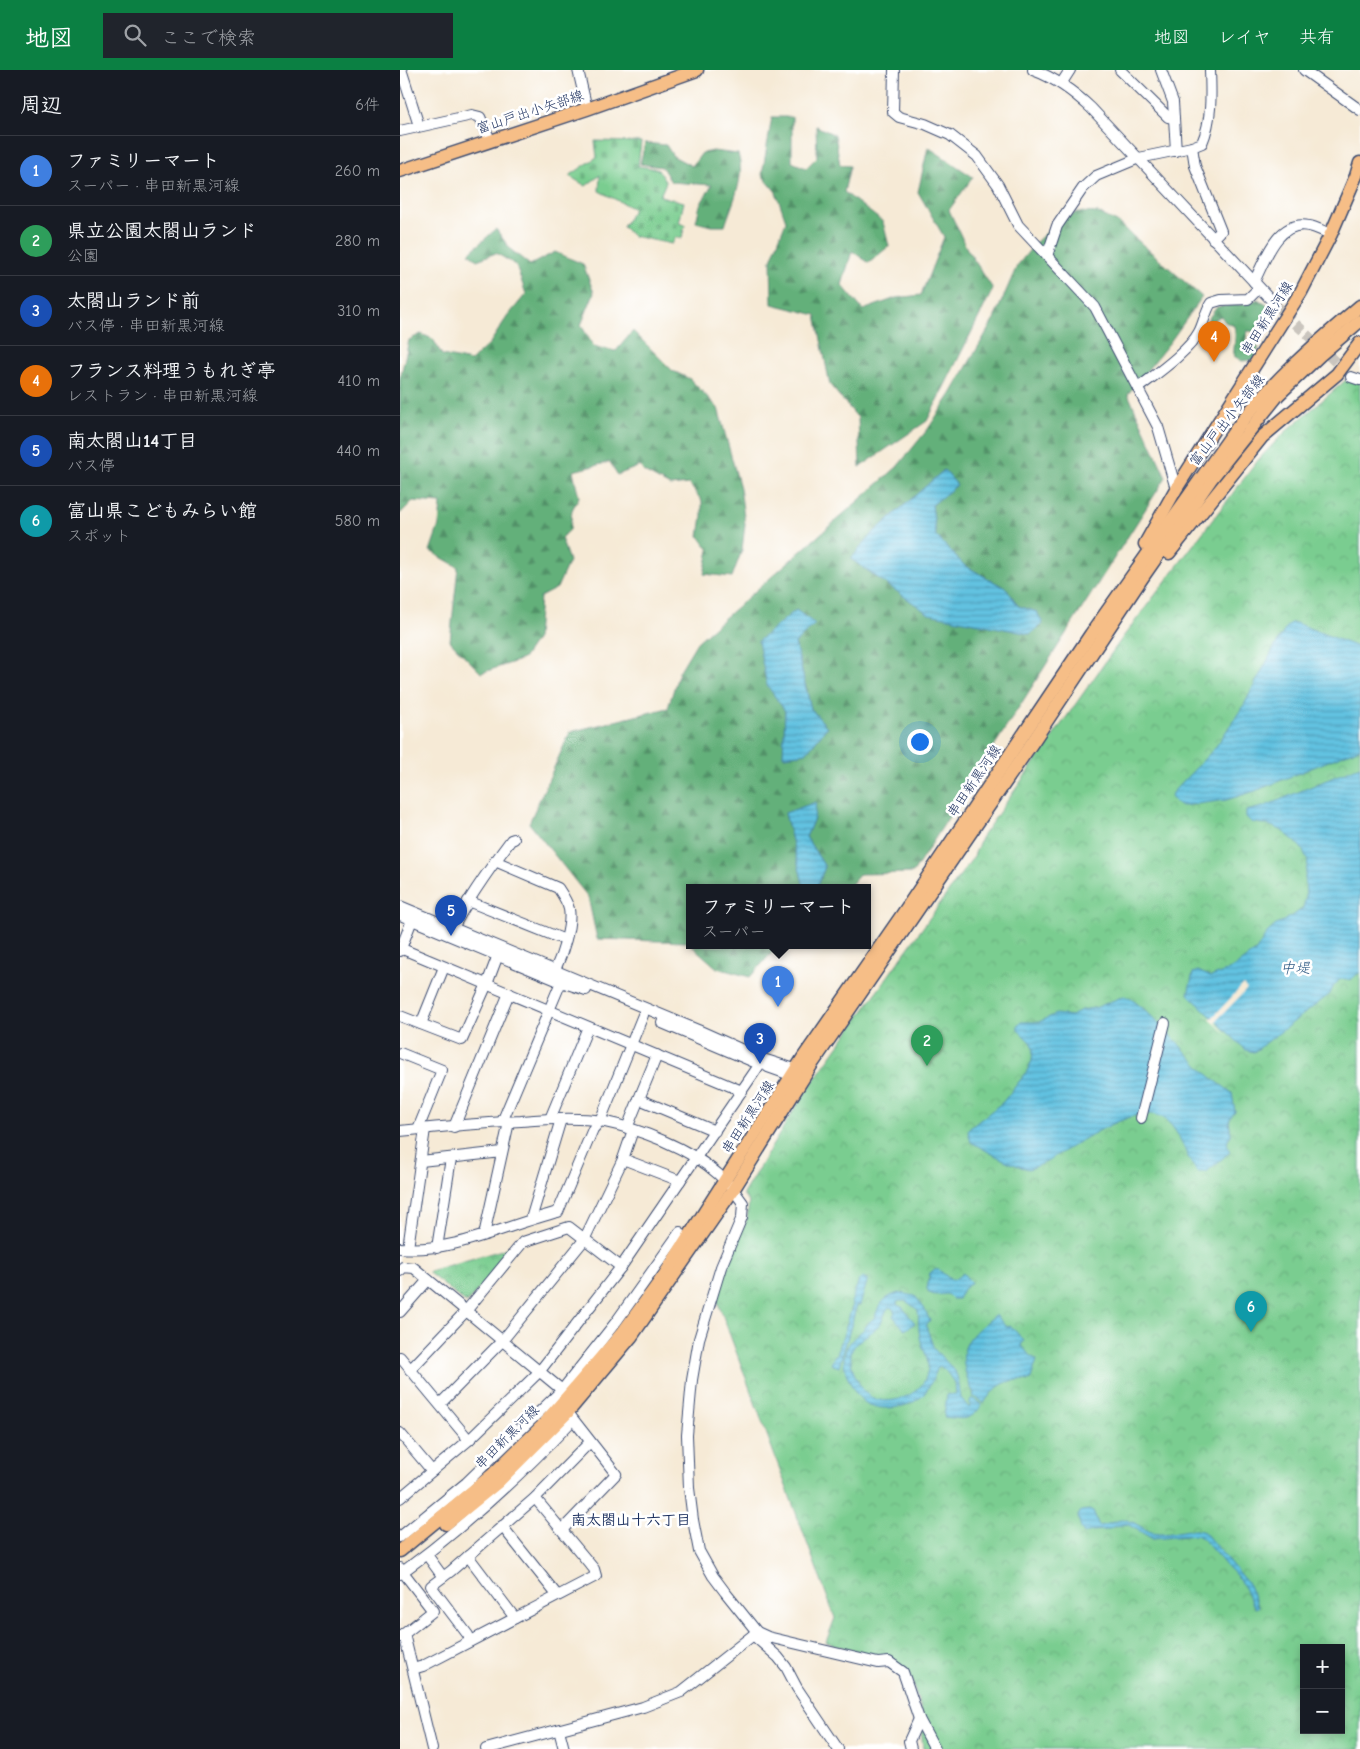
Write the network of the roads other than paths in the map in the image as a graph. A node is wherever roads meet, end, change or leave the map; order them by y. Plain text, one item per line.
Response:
1 (578, 70) edge
2 (697, 70) edge
3 (894, 70) edge
4 (1032, 70) edge
5 (1070, 70) edge
6 (1120, 70) edge
7 (1161, 70) edge
8 (1210, 70) edge
9 (1304, 70) edge
10 (400, 72) edge
11 (1061, 84) junction
12 (587, 109) junction
13 (1360, 110) edge
14 (1174, 118) junction
15 (419, 126) junction
16 (400, 130) edge
17 (490, 140) junction
18 (1192, 147) junction
19 (1176, 151) junction
20 (1139, 158) junction
21 (1360, 163) edge
22 (400, 171) edge
23 (1331, 234) junction
24 (1213, 239) junction
25 (1046, 256) junction
26 (1256, 285) junction
27 (1274, 303) tunnel mouth
28 (1360, 306) edge
29 (1358, 322) edge
30 (1360, 343) edge
31 (1138, 388) junction
32 (1176, 489) junction
33 (1139, 573) junction
34 (1091, 634) junction
35 (1032, 743) junction
36 (514, 839) dead end
37 (495, 862) junction
38 (468, 901) junction
39 (400, 906) edge
40 (400, 915) edge
41 (412, 920) junction
42 (453, 928) junction
43 (565, 940) junction
44 (400, 949) edge
45 (498, 955) junction
46 (444, 967) junction
47 (555, 970) junction
48 (561, 982) junction
49 (487, 984) junction
50 (509, 994) junction
51 (549, 1010) junction
52 (643, 1015) junction
53 (400, 1016) edge
54 (670, 1022) junction
55 (1165, 1023) dead end
56 (421, 1024) junction
57 (588, 1027) junction
58 (631, 1044) junction
59 (401, 1055) edge
60 (657, 1055) junction
61 (760, 1064) junction
62 (799, 1074) junction
63 (742, 1091) junction
64 (639, 1100) junction
65 (1141, 1118) dead end
66 (550, 1119) junction
67 (561, 1119) junction
68 (600, 1121) junction
69 (505, 1122) junction
70 (454, 1127) junction
71 (422, 1129) junction
72 (630, 1129) junction
73 (400, 1131) edge
74 (715, 1131) junction
75 (502, 1152) junction
76 (451, 1158) junction
77 (696, 1158) junction
78 (622, 1159) junction
79 (421, 1161) junction
80 (680, 1181) junction
81 (729, 1185) junction
82 (531, 1218) junction
83 (680, 1232) dead end
84 (484, 1235) junction
85 (584, 1240) junction
86 (404, 1248) edge
87 (437, 1248) junction
88 (621, 1267) junction
89 (400, 1271) edge
90 (428, 1280) junction
91 (466, 1311) junction
92 (400, 1312) edge
93 (502, 1341) junction
94 (400, 1357) edge
95 (410, 1370) junction
96 (539, 1372) junction
97 (562, 1390) junction
98 (440, 1404) junction
99 (569, 1415) junction
100 (400, 1433) edge
101 (469, 1440) junction
102 (590, 1442) junction
103 (432, 1471) junction
104 (400, 1498) edge
105 (535, 1498) junction
106 (502, 1526) junction
107 (563, 1530) junction
108 (400, 1536) edge
109 (400, 1550) edge
110 (427, 1555) junction
111 (468, 1556) junction
112 (401, 1568) edge
113 (442, 1577) junction
114 (557, 1595) junction
115 (515, 1618) junction
116 (755, 1634) junction
117 (402, 1636) edge
118 (470, 1641) junction
119 (414, 1669) junction
120 (919, 1719) junction
121 (559, 1730) junction
122 (432, 1749) edge
123 (486, 1749) edge
124 (564, 1749) edge
125 (838, 1749) edge
126 (911, 1749) edge
127 (935, 1749) edge

1 - 12 street
2 - 12 main road, 富山戸出小矢部線
3 - 25 street
4 - 11 street
5 - 11 street
6 - 14 street
7 - 14 street
8 - 18 street
9 - 13 street
10 - 15 street
11 - 20 street
12 - 17 main road, 富山戸出小矢部線
14 - 19 street
15 - 16 street
15 - 17 street
17 - 22 main road, 富山戸出小矢部線
18 - 19 street
18 - 24 street
19 - 20 street
20 - 24 street
20 - 25 street
21 - 23 main road, 串田新黒河線
23 - 26 street
23 - 32 main road, 串田新黒河線
24 - 26 street
25 - 31 street
26 - 27 street
26 - 31 street
28 - 33 main road, 富山戸出小矢部線
29 - 33 main road, 富山戸出小矢部線
30 - 35 main road, 串田新黒河線
31 - 32 street
32 - 34 main road, 串田新黒河線
33 - 34 main road, 串田新黒河線
33 - 35 main road, 串田新黒河線
34 - 62 main road, 串田新黒河線
35 - 62 main road, 串田新黒河線
36 - 37 street
37 - 38 street
37 - 43 street
38 - 42 street
38 - 43 street
39 - 42 street
40 - 41 street
41 - 44 street
41 - 45 street
42 - 47 street
43 - 47 street
44 - 46 street
45 - 48 street
45 - 49 street
46 - 49 street
46 - 56 street
47 - 54 street
48 - 51 street
48 - 52 street
49 - 50 street
49 - 56 street
50 - 51 street
50 - 70 street
51 - 57 street
51 - 69 street
52 - 54 street
52 - 58 street
53 - 56 street
54 - 61 street
54 - 62 street
55 - 65 street
57 - 58 street
57 - 66 street
58 - 60 street
58 - 68 street
59 - 71 street
60 - 63 street
60 - 64 street
61 - 62 street
61 - 63 street
62 - 81 main road, 串田新黒河線
63 - 74 street
64 - 72 street
64 - 74 street
66 - 67 street
66 - 69 street
67 - 68 street
67 - 82 street
68 - 72 street
68 - 82 street
69 - 70 street
69 - 75 street
70 - 71 street
71 - 73 street
71 - 79 street
72 - 77 street
72 - 78 street
74 - 77 street
75 - 76 street
75 - 84 street
76 - 79 street
76 - 87 street
77 - 80 street
77 - 81 street
78 - 80 street
78 - 85 street
79 - 86 street
80 - 88 street
81 - 99 main road, 串田新黒河線
81 - 109 main road, 串田新黒河線
81 - 116 street
82 - 84 street
83 - 97 street
84 - 87 street
85 - 88 street
85 - 91 street
85 - 93 street
86 - 87 street
88 - 96 street
89 - 90 street
90 - 91 street
90 - 92 street
91 - 93 street
91 - 95 street
93 - 96 street
93 - 98 street
94 - 95 street
95 - 98 street
96 - 97 street
96 - 101 street
97 - 108 street
98 - 101 street
99 - 102 street
99 - 110 street
99 - 112 main road, 串田新黒河線
100 - 103 street
101 - 103 street
102 - 105 street
102 - 107 street
103 - 104 street
105 - 106 street
105 - 107 street
106 - 111 street
106 - 114 street
107 - 114 street
110 - 112 street
110 - 113 street
111 - 113 street
111 - 115 street
112 - 117 street
113 - 118 street
114 - 115 street
115 - 118 street
116 - 120 street
116 - 121 street
116 - 125 street
117 - 119 street
118 - 119 street
119 - 122 street
120 - 126 street
120 - 127 street
121 - 123 street
121 - 124 street

